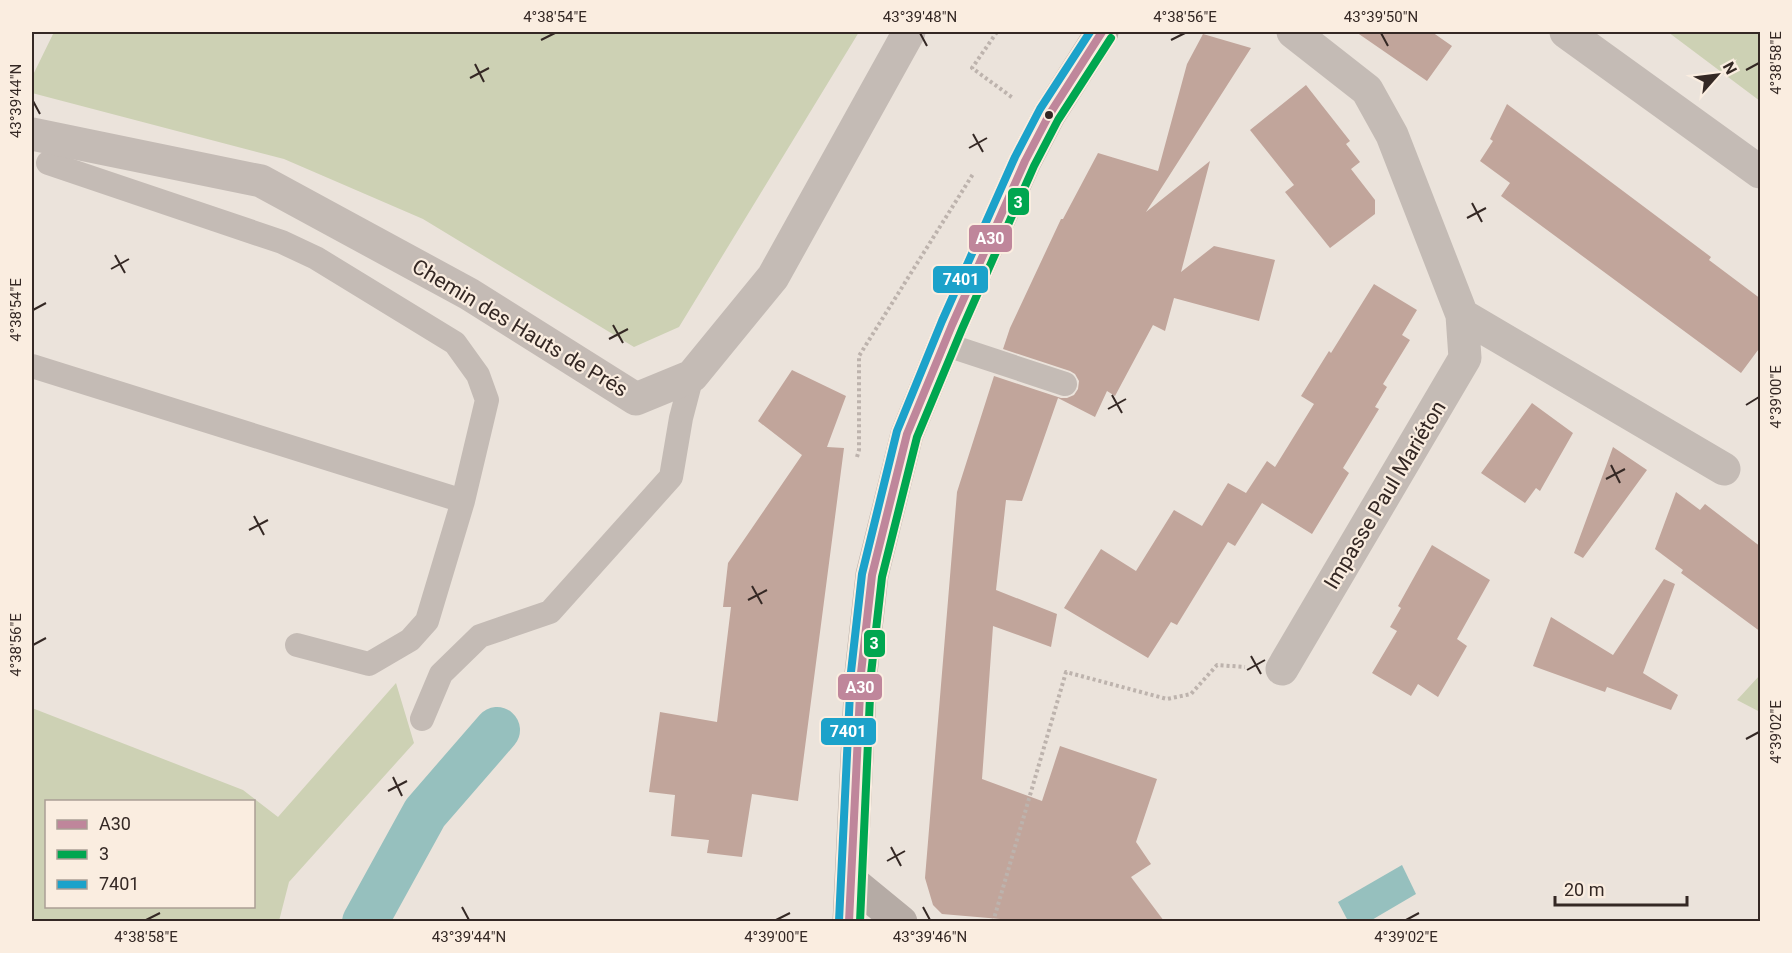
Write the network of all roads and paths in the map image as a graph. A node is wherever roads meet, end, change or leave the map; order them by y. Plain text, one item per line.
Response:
1 (909, 32) edge
2 (997, 32) edge
3 (1102, 32) edge
4 (1293, 32) edge
5 (1566, 32) edge
6 (1018, 102) dead end
7 (32, 134) edge
8 (48, 163) dead end
9 (975, 170) dead end
10 (1761, 172) edge
11 (1462, 315) junction
12 (944, 344) junction
13 (32, 366) edge
14 (692, 376) junction
15 (1065, 384) dead end
16 (856, 462) dead end
17 (1724, 468) dead end
18 (464, 501) junction
19 (297, 645) dead end
20 (1282, 669) joint
21 (422, 719) dead end
22 (851, 881) junction
23 (849, 921) edge
24 (901, 921) edge
25 (993, 921) edge

1 - 14 street, Chemin des Hauts de Prés
2 - 6 path
3 - 12 main road
4 - 11 street, Impasse Paul Mariéton
5 - 10 street
7 - 14 street, Chemin des Hauts de Prés
8 - 18 lane
9 - 16 path
11 - 17 street
11 - 20 street, Impasse Paul Mariéton
12 - 15 lane
12 - 22 main road
13 - 18 lane
14 - 21 lane
18 - 19 lane
20 - 25 path
22 - 23 main road
22 - 24 main road

